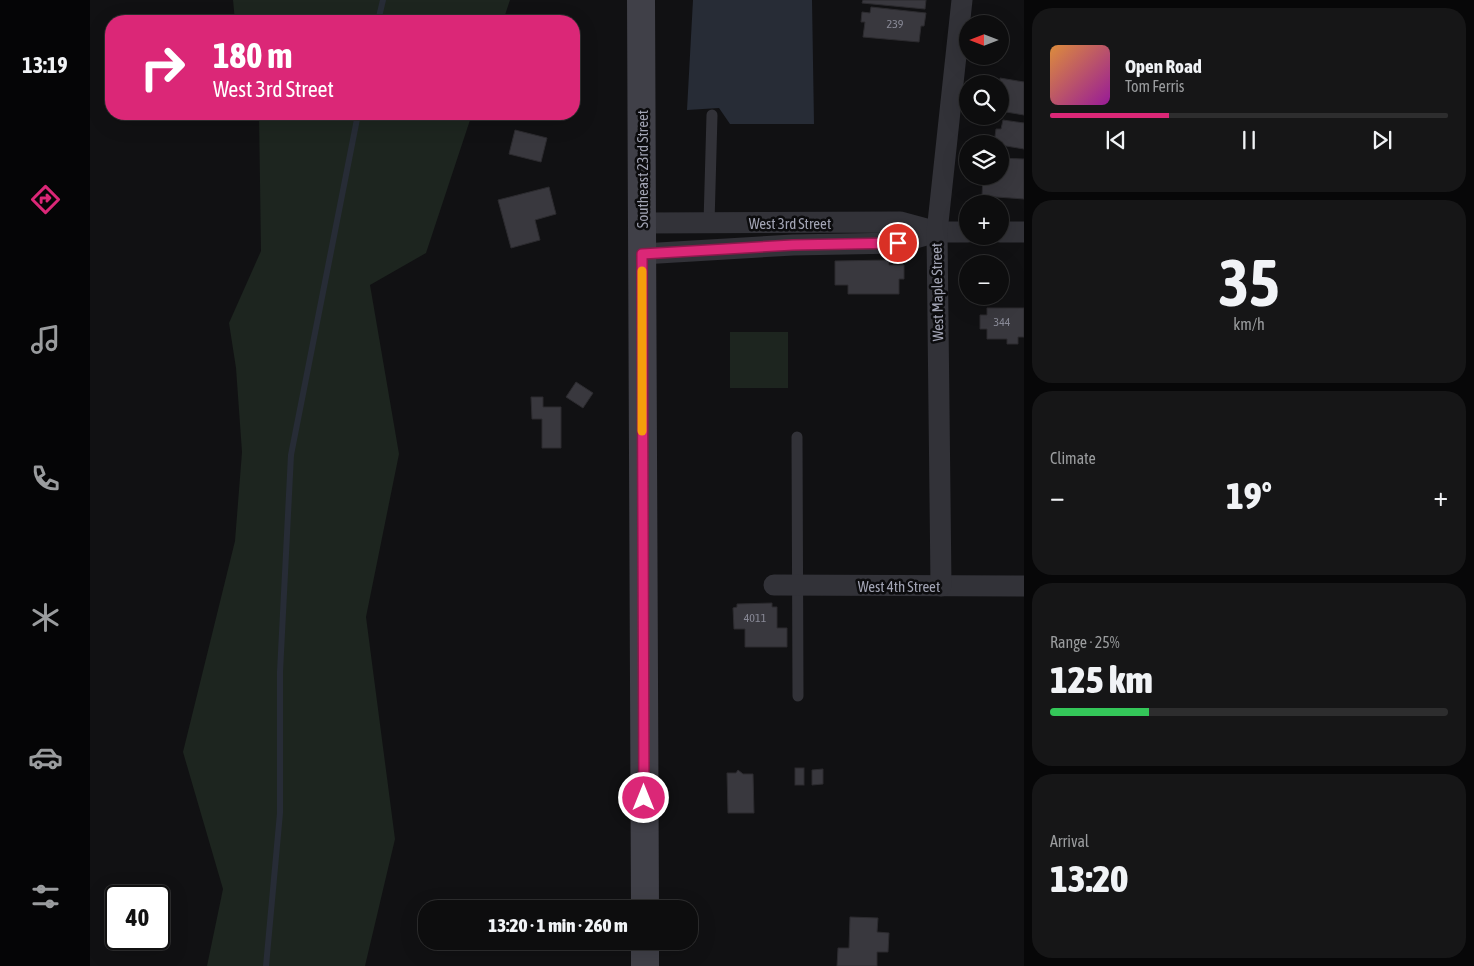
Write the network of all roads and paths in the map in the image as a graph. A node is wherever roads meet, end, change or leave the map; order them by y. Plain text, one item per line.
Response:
1 (641, 0) edge
2 (962, 0) edge
3 (712, 115) dead end
4 (642, 223) junction
5 (708, 223) junction
6 (937, 232) junction
7 (959, 232) edge
8 (1009, 232) edge
9 (1024, 232) edge
10 (642, 254) junction
11 (798, 437) dead end
12 (774, 585) dead end
13 (798, 585) junction
14 (941, 586) junction
15 (1024, 586) edge
16 (798, 696) dead end
17 (645, 900) edge
18 (645, 950) edge
19 (645, 966) edge

1 - 4 street, Southeast 23rd Street
2 - 6 street, West Maple Street
3 - 5 lane
4 - 5 street, West 3rd Street
4 - 10 street, Southeast 23rd Street
5 - 6 street, West 3rd Street
6 - 7 street, West 3rd Street
6 - 10 street, West 3rd Street
6 - 14 street, West Maple Street
8 - 9 street
10 - 17 street, Southeast 23rd Street
11 - 13 lane
12 - 13 street, West 4th Street
13 - 14 street, West 4th Street
13 - 16 lane
14 - 15 street, West 4th Street
18 - 19 street

